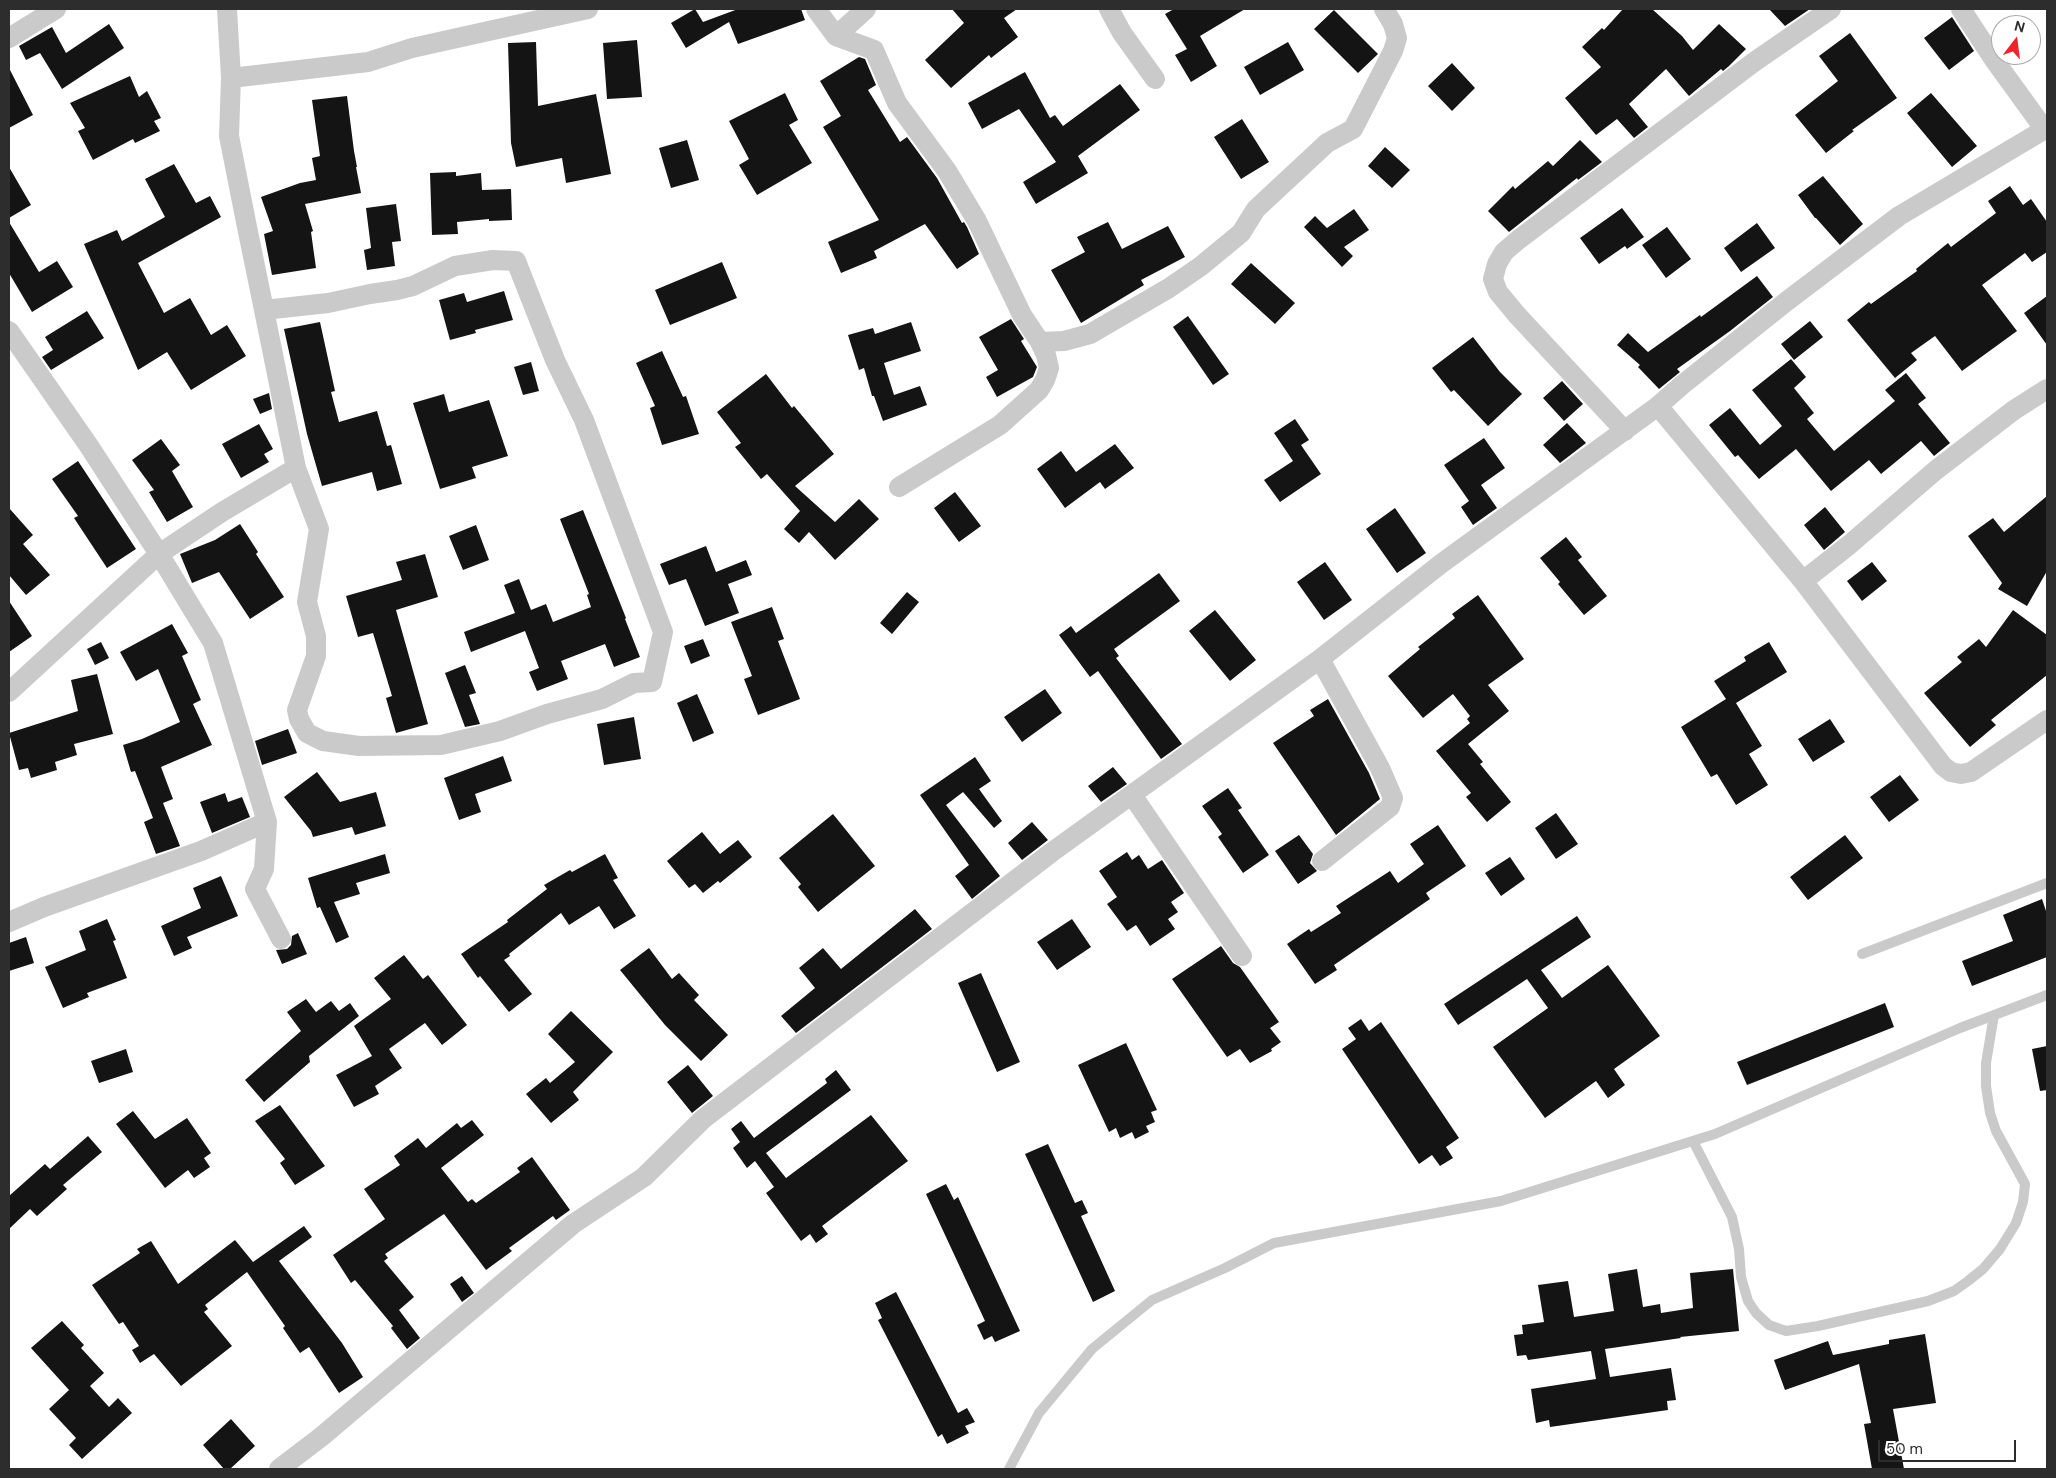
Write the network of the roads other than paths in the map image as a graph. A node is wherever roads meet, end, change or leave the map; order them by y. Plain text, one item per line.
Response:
1 (56, 9) edge
2 (227, 9) edge
3 (588, 9) edge
4 (816, 9) edge
5 (866, 9) edge
6 (1109, 9) edge
7 (1384, 9) edge
8 (1831, 9) edge
9 (1961, 9) edge
10 (836, 36) junction
11 (9, 38) edge
12 (231, 78) junction
13 (1155, 79) dead end
14 (2046, 129) edge
15 (264, 310) junction
16 (11, 339) edge
17 (1040, 342) junction
18 (2047, 389) edge
19 (1658, 406) junction
20 (1625, 430) junction
21 (296, 468) junction
22 (899, 487) dead end
23 (159, 554) junction
24 (1803, 581) junction
25 (1320, 659) junction
26 (9, 692) edge
27 (2047, 720) edge
28 (1132, 795) junction
29 (267, 822) junction
30 (1322, 860) dead end
31 (2047, 883) edge
32 (9, 922) edge
33 (281, 939) dead end
34 (1862, 954) dead end
35 (1242, 956) dead end
36 (2047, 995) edge
37 (1994, 1015) junction
38 (1693, 1141) junction
39 (279, 1469) edge
40 (1010, 1469) edge

1 - 11 street
2 - 12 street
3 - 12 street
4 - 10 street
5 - 10 street
6 - 13 street
7 - 17 street
8 - 20 street
9 - 14 street
10 - 17 street
12 - 15 street
14 - 19 street
15 - 21 street
15 - 21 street
16 - 23 street
17 - 22 street
18 - 24 street
19 - 20 street
19 - 24 street
20 - 25 street
21 - 23 street
23 - 26 street
23 - 29 street
24 - 27 street
25 - 28 street
25 - 30 street
28 - 35 street
28 - 39 street
29 - 32 street
29 - 33 street
31 - 34 lane
36 - 37 lane
37 - 38 lane
37 - 38 lane
38 - 40 lane

